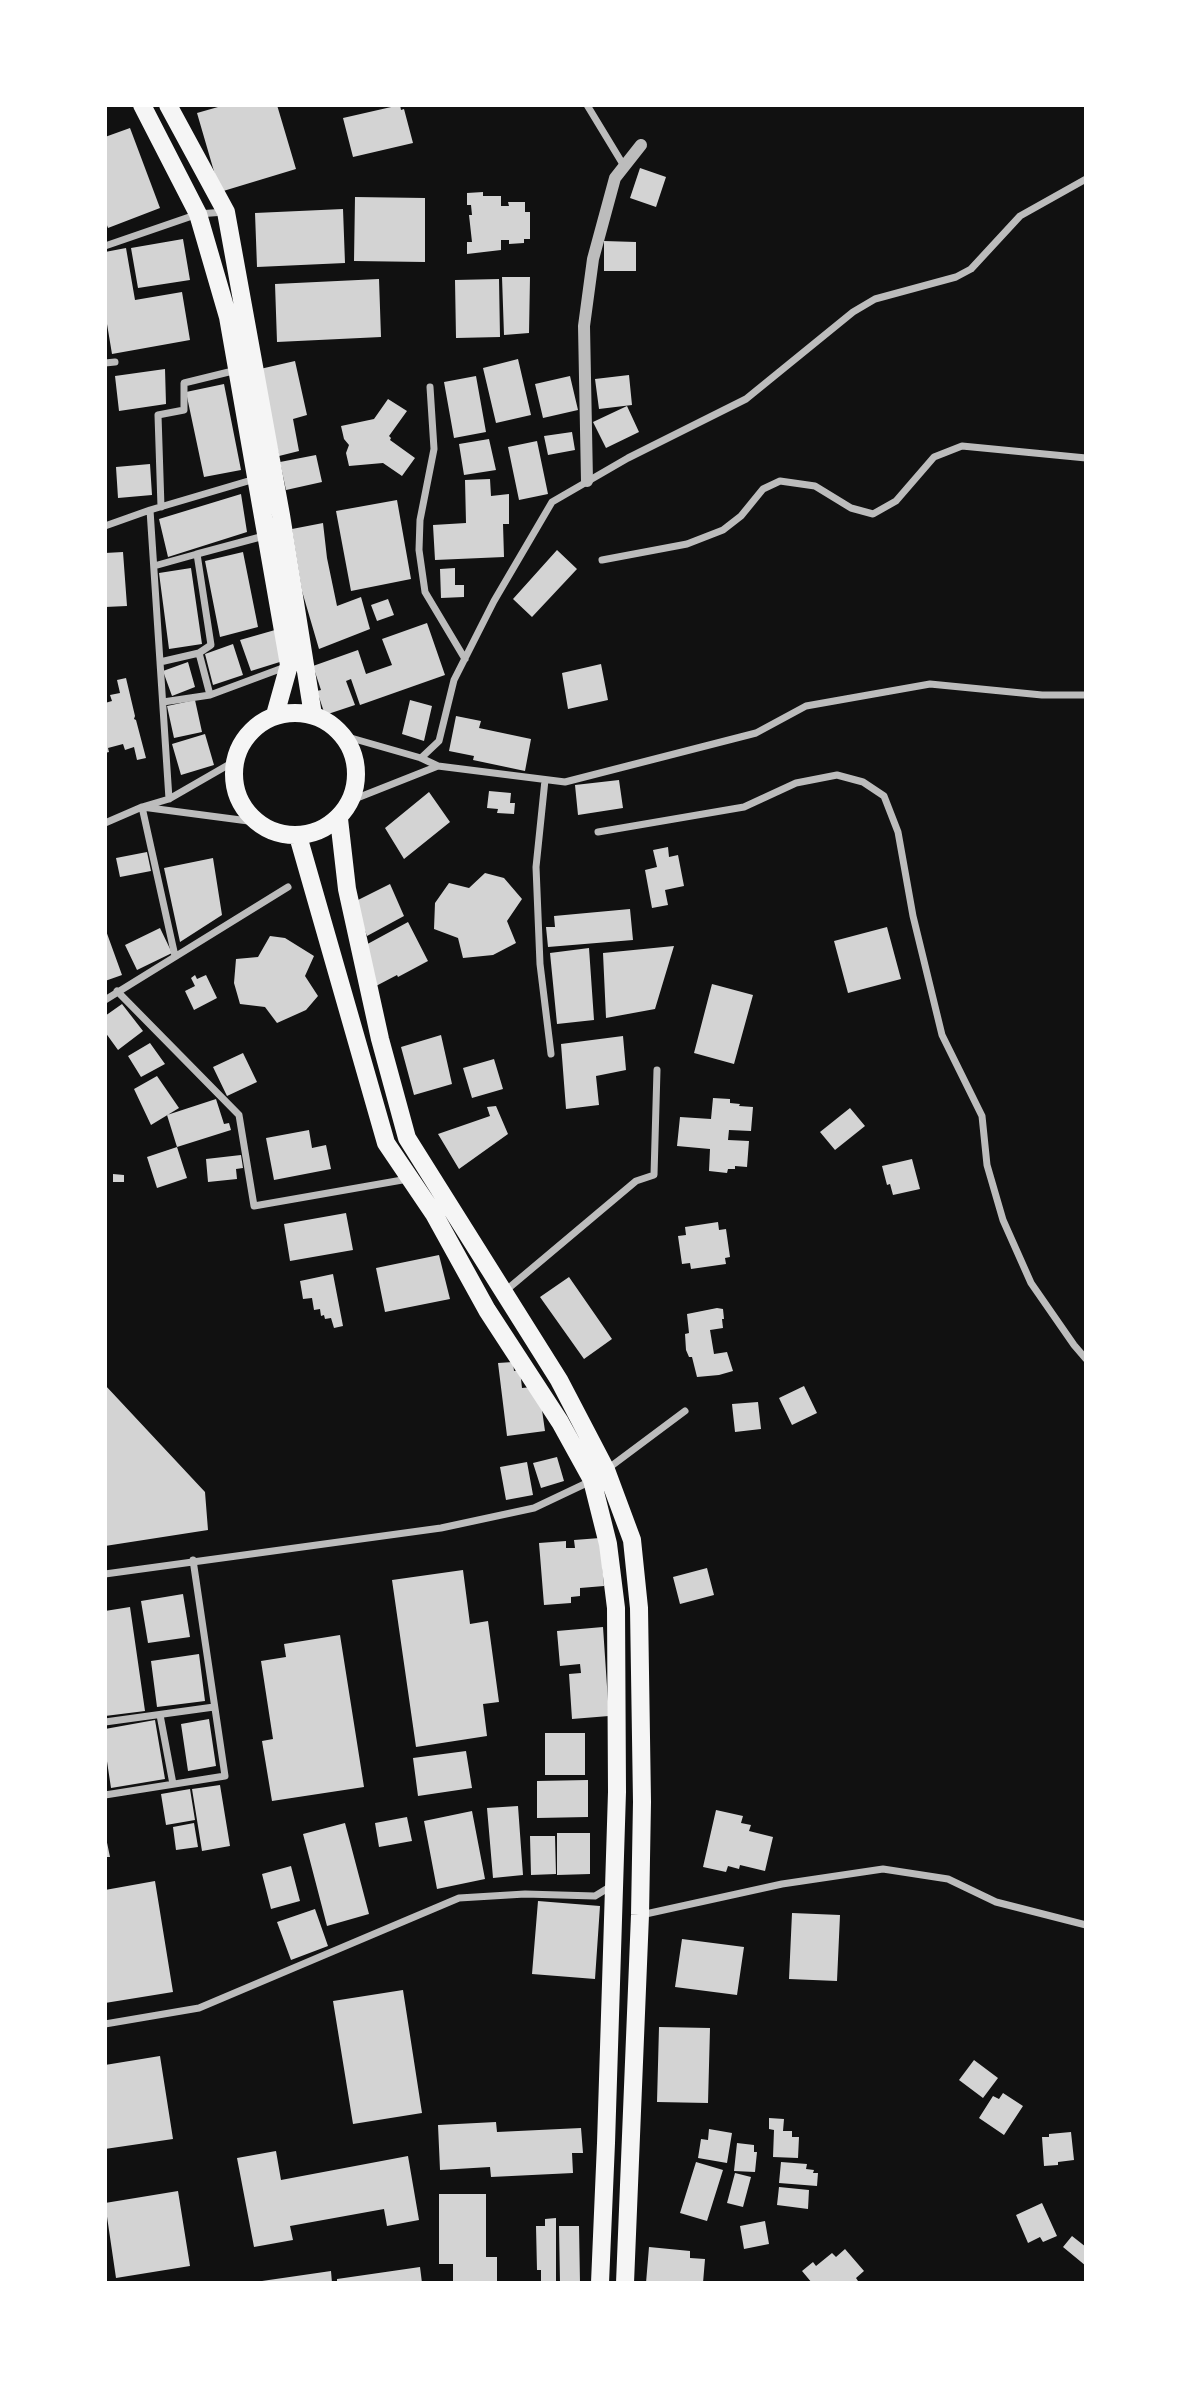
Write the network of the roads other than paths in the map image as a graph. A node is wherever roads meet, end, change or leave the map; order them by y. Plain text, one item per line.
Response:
1 (142, 105) edge
2 (168, 105) edge
3 (587, 105) edge
4 (641, 145) dead end
5 (624, 166) junction
6 (1086, 179) edge
7 (226, 212) junction
8 (198, 214) junction
9 (105, 246) edge
10 (115, 362) dead end
11 (105, 363) edge
12 (237, 370) junction
13 (430, 387) dead end
14 (1086, 458) edge
15 (256, 479) junction
16 (587, 481) junction
17 (161, 507) junction
18 (150, 510) junction
19 (105, 526) edge
20 (266, 535) junction
21 (197, 554) junction
22 (602, 560) dead end
23 (154, 566) junction
24 (199, 653) junction
25 (465, 659) junction
26 (160, 662) junction
27 (289, 665) junction
28 (210, 695) junction
29 (1086, 695) edge
30 (163, 702) junction
31 (275, 715) junction
32 (313, 715) junction
33 (344, 736) junction
34 (421, 758) junction
35 (235, 761) junction
36 (438, 766) junction
37 (545, 780) junction
38 (169, 799) junction
39 (352, 800) junction
40 (142, 807) junction
41 (339, 819) junction
42 (256, 822) junction
43 (105, 823) edge
44 (598, 832) dead end
45 (298, 836) junction
46 (288, 887) dead end
47 (175, 956) junction
48 (117, 991) junction
49 (105, 1000) edge
50 (551, 1054) dead end
51 (657, 1070) dead end
52 (410, 1179) junction
53 (503, 1292) junction
54 (1086, 1359) edge
55 (685, 1411) dead end
56 (599, 1475) junction
57 (193, 1560) junction
58 (105, 1574) edge
59 (214, 1707) junction
60 (160, 1715) junction
61 (105, 1722) edge
62 (173, 1784) junction
63 (105, 1794) edge
64 (614, 1885) junction
65 (640, 1915) junction
66 (1086, 1925) edge
67 (105, 2024) edge
68 (600, 2283) edge
69 (625, 2283) edge

1 - 8 main road
2 - 7 main road
3 - 5 street
4 - 5 street
5 - 16 street
6 - 16 street
7 - 8 street
7 - 32 main road
8 - 9 street
8 - 12 main road
10 - 11 street
12 - 15 main road
12 - 17 street
13 - 25 street
14 - 22 street
15 - 17 street
15 - 20 main road
16 - 25 street
17 - 18 street
18 - 19 street
18 - 23 street
20 - 21 street
20 - 27 main road
21 - 23 street
21 - 24 street
23 - 26 street
24 - 26 street
24 - 28 street
25 - 34 street
26 - 30 street
27 - 28 street
27 - 31 main road
28 - 30 street
29 - 37 street
30 - 38 street
31 - 32 main road
31 - 35 main road
32 - 33 main road
33 - 34 street
33 - 39 main road
34 - 36 street
35 - 38 street
35 - 42 main road
36 - 37 street
36 - 39 street
37 - 50 street
38 - 40 street
39 - 41 main road
40 - 42 street
40 - 43 street
40 - 47 street
41 - 45 main road
41 - 53 main road
42 - 45 main road
44 - 54 street
45 - 52 main road
46 - 47 street
47 - 48 street
48 - 49 street
48 - 52 street
51 - 53 street
52 - 56 main road
53 - 56 main road
55 - 56 street
56 - 57 street
56 - 64 main road
56 - 65 main road
57 - 58 street
57 - 59 street
59 - 60 street
59 - 62 street
60 - 61 street
60 - 62 street
62 - 63 street
64 - 67 street
64 - 68 main road
65 - 66 street
65 - 69 main road

